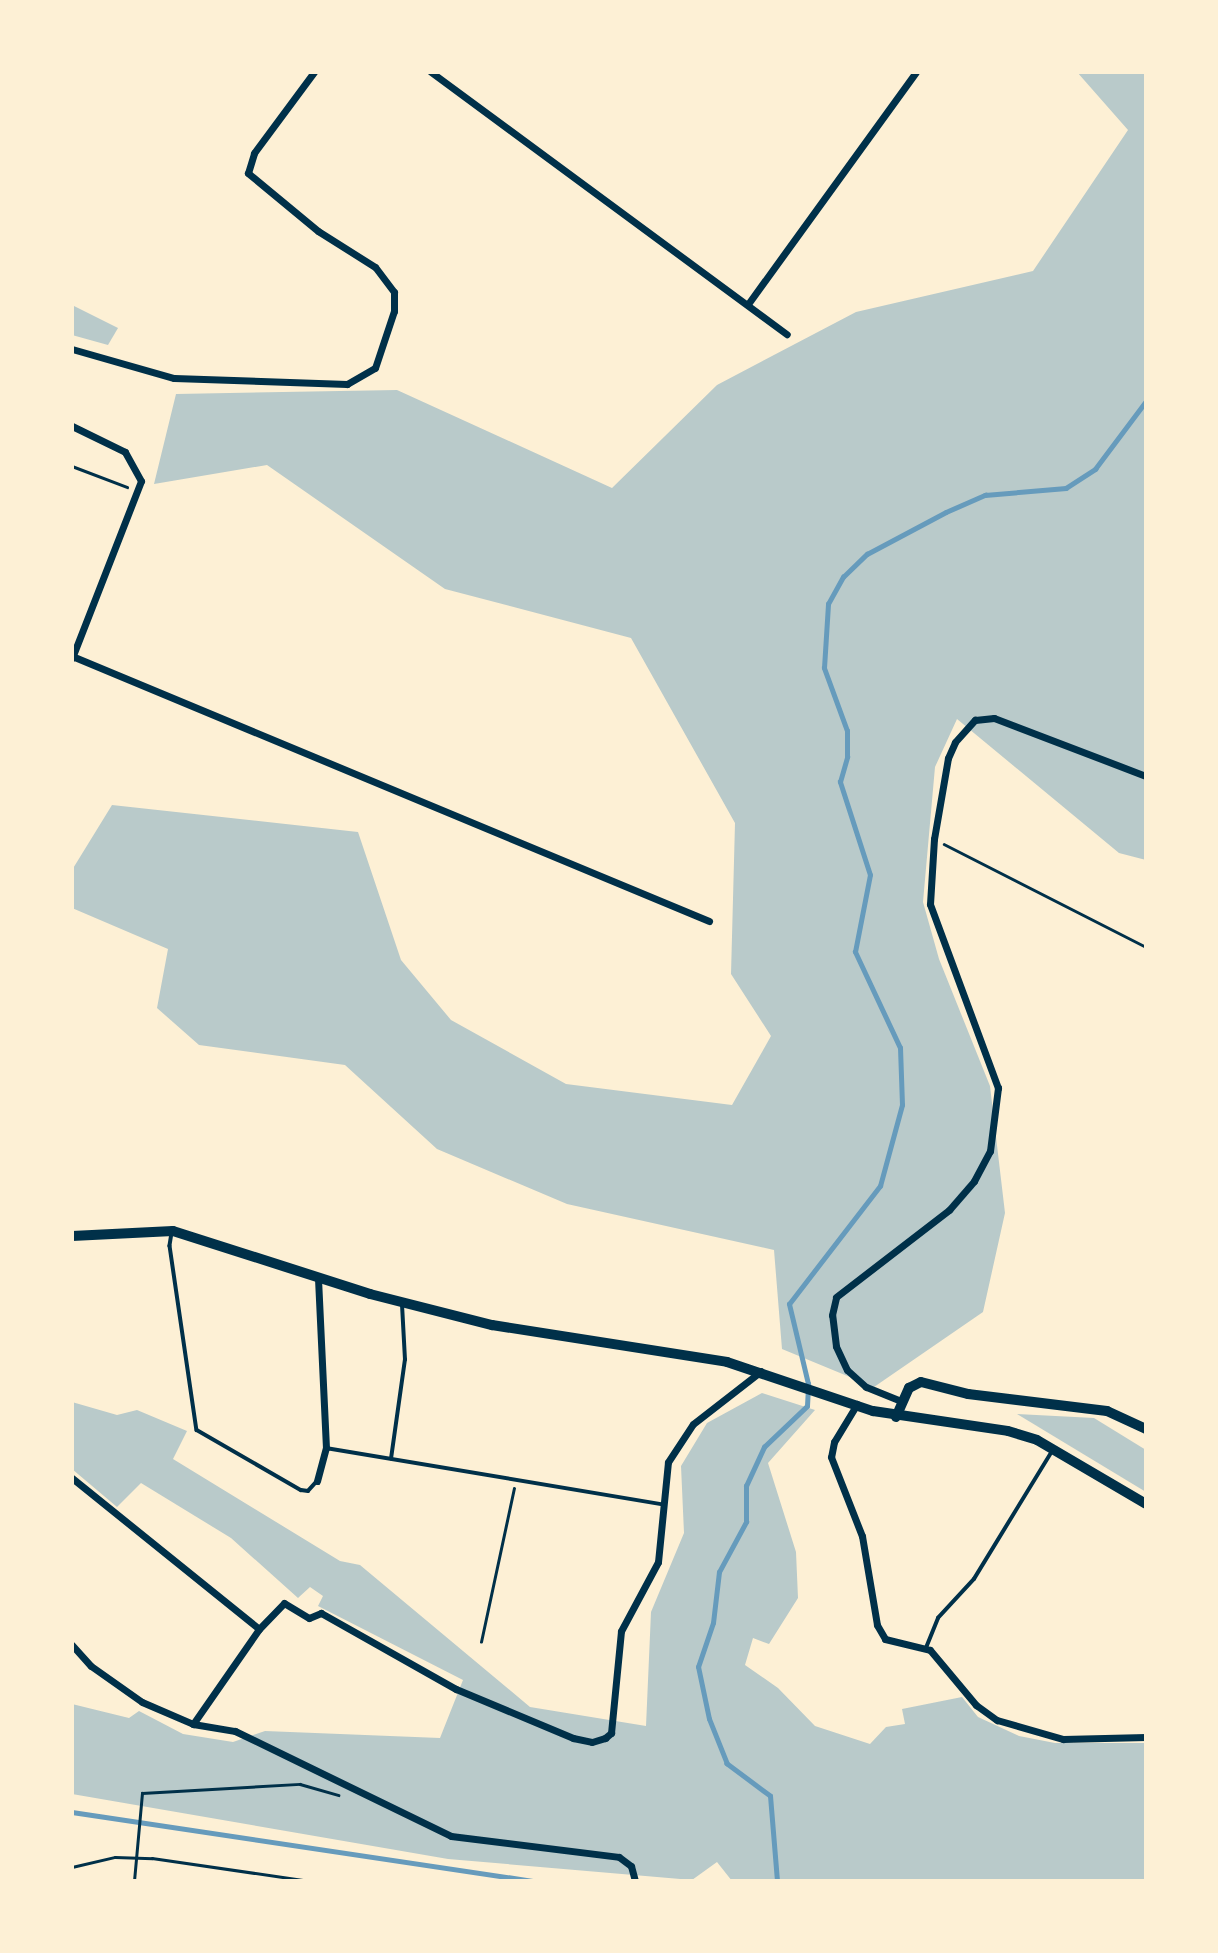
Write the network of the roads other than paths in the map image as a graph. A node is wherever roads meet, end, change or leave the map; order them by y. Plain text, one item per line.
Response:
1 (314, 72) edge
2 (431, 72) edge
3 (916, 72) edge
4 (748, 304) junction
5 (787, 334) dead end
6 (72, 349) edge
7 (72, 426) edge
8 (72, 657) edge
9 (1146, 776) edge
10 (709, 921) dead end
11 (173, 1231) junction
12 (72, 1236) edge
13 (318, 1278) junction
14 (402, 1303) junction
15 (761, 1371) junction
16 (901, 1401) junction
17 (857, 1404) junction
18 (896, 1417) junction
19 (1146, 1429) edge
20 (326, 1448) junction
21 (1054, 1449) junction
22 (391, 1459) junction
23 (72, 1478) edge
24 (317, 1481) joint
25 (662, 1504) junction
26 (1146, 1504) edge
27 (259, 1629) junction
28 (72, 1645) edge
29 (926, 1648) junction
30 (193, 1724) junction
31 (1146, 1737) edge
32 (635, 1881) edge

1 - 6 street
2 - 4 street
3 - 4 street
4 - 5 street
7 - 8 street
8 - 10 street
9 - 16 street
11 - 12 main road
11 - 13 main road
11 - 24 lane
13 - 14 main road
13 - 20 street
14 - 15 main road
14 - 22 lane
15 - 17 main road
15 - 25 street
16 - 18 street
16 - 19 street
17 - 18 main road
17 - 29 street
18 - 21 main road
20 - 22 lane
20 - 24 street
21 - 26 main road
21 - 29 lane
22 - 25 lane
23 - 27 street
25 - 27 street
27 - 30 street
28 - 30 street
29 - 31 street
30 - 32 street

